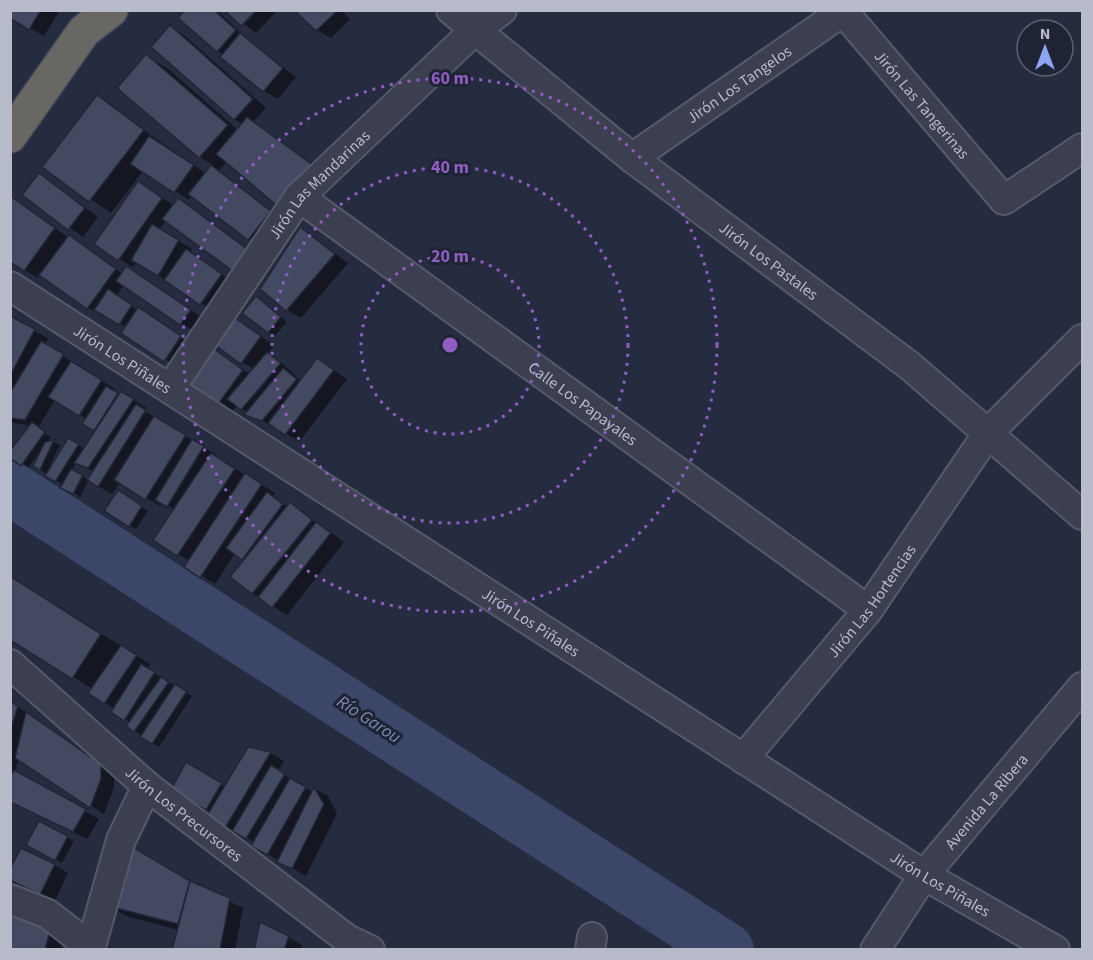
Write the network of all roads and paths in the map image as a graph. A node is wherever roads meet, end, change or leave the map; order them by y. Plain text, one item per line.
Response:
1 (111, 10) edge
2 (451, 10) edge
3 (502, 10) edge
4 (844, 11) edge
5 (475, 30) junction
6 (10, 136) edge
7 (1083, 148) edge
8 (632, 158) junction
9 (299, 197) junction
10 (10, 286) edge
11 (1083, 339) edge
12 (170, 389) junction
13 (988, 433) junction
14 (1083, 515) edge
15 (868, 610) junction
16 (10, 664) edge
17 (1083, 687) edge
18 (743, 759) junction
19 (147, 786) junction
20 (924, 875) junction
21 (10, 900) edge
22 (354, 946) edge
23 (90, 948) edge
24 (875, 950) edge
25 (1055, 950) edge

1 - 6 highway
2 - 5 street, Jirón Los Pastales
3 - 5 street, Jirón Las Mandarinas
4 - 7 street, Jirón Las Tangerinas
4 - 8 street, Jirón Los Tangelos
5 - 8 street, Jirón Los Pastales
5 - 9 street, Jirón Las Mandarinas
8 - 13 street, Jirón Los Pastales
9 - 12 street, Jirón Las Mandarinas
9 - 15 street, Calle Los Papayales
10 - 12 street, Jirón Los Piñales
11 - 13 street, Jirón Las Hortencias
12 - 18 street, Jirón Los Piñales
13 - 14 street, Jirón Los Pastales
13 - 15 street, Jirón Las Hortencias
15 - 18 street, Jirón Las Hortencias
16 - 19 street, Jirón Los Precursores
17 - 20 street, Avenida La Ribera
18 - 20 street, Jirón Los Piñales
19 - 22 street, Jirón Los Precursores
19 - 23 street
20 - 24 street, Avenida La Ribera
20 - 25 street, Jirón Los Piñales
21 - 23 street

